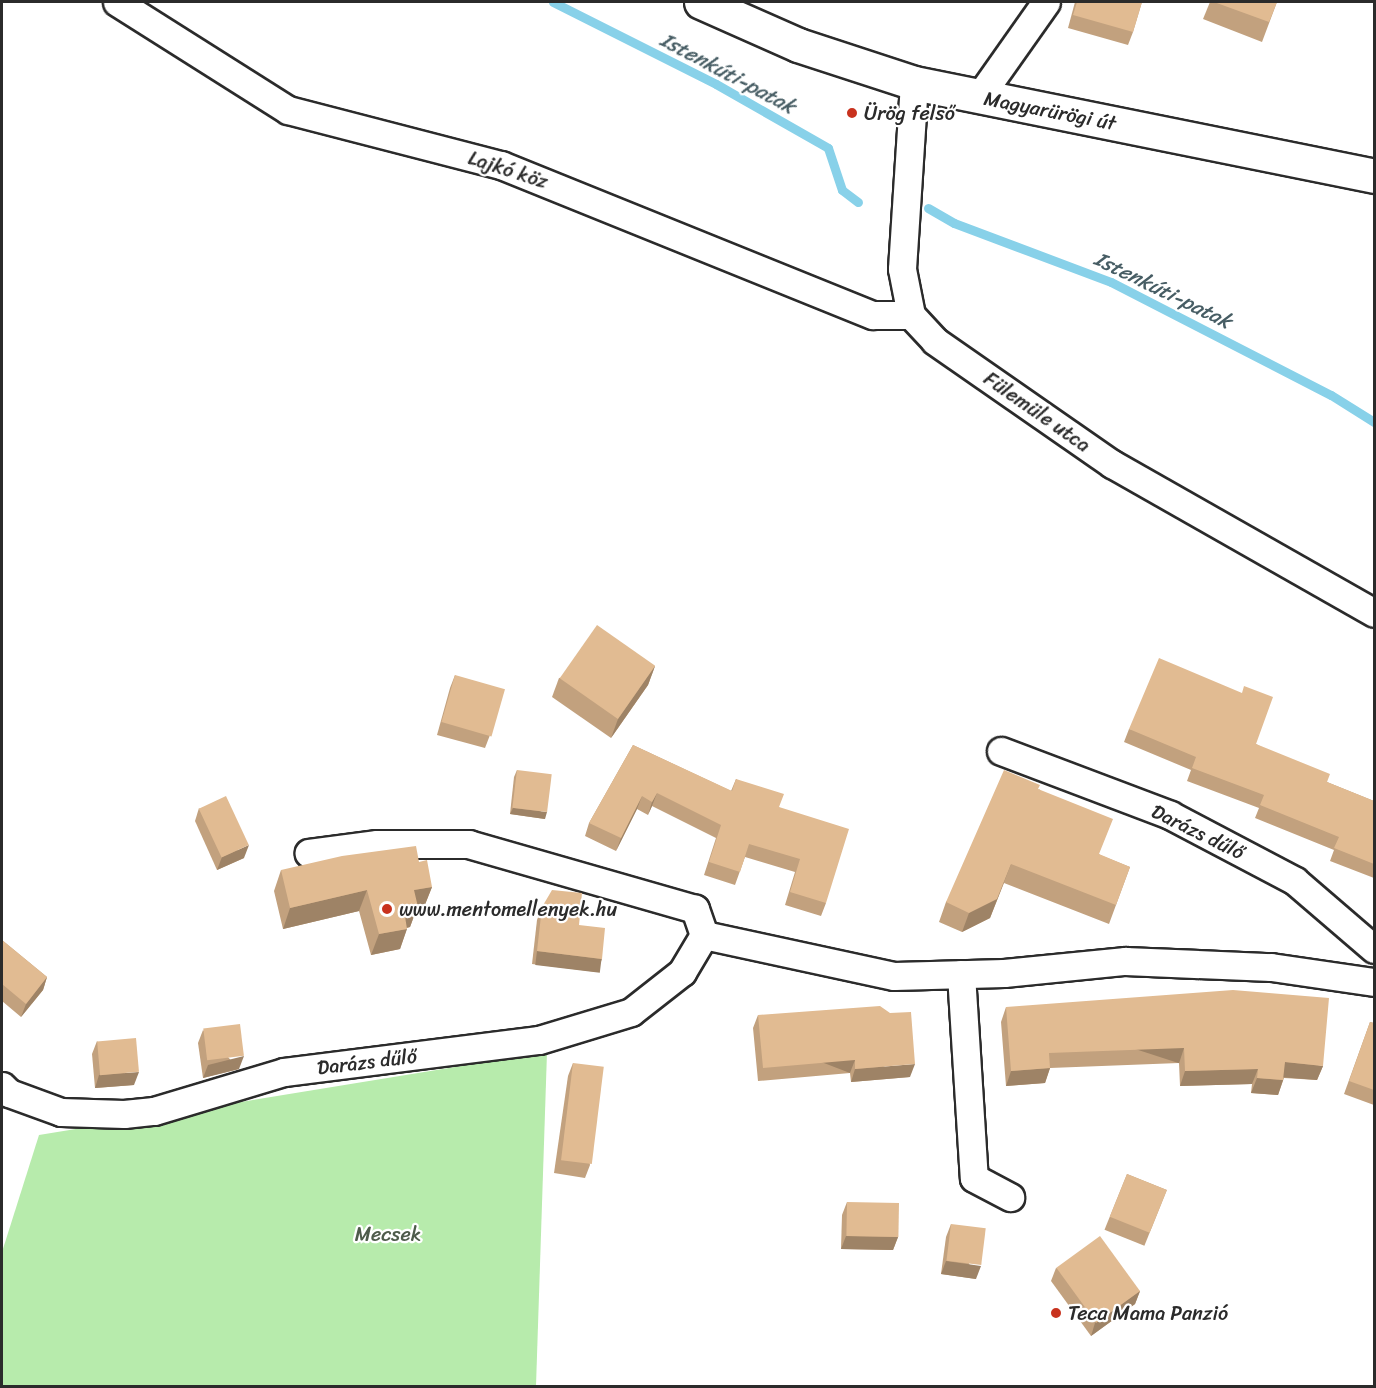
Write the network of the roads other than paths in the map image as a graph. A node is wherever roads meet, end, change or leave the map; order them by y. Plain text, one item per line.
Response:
1 (117, 2) edge
2 (701, 2) edge
3 (1046, 2) edge
4 (914, 83) junction
5 (979, 97) junction
6 (1374, 176) edge
7 (911, 315) junction
8 (1374, 613) edge
9 (1001, 751) dead end
10 (309, 853) dead end
11 (704, 935) junction
12 (1374, 949) edge
13 (961, 974) junction
14 (1374, 982) edge
15 (2, 1086) edge
16 (1010, 1197) dead end

1 - 7 street, Lajkó köz
2 - 4 main road, Magyarürögi út
3 - 5 street
4 - 5 main road, Magyarürögi út
4 - 7 street
5 - 6 main road, Magyarürögi út
7 - 8 street, Fülemüle utca
9 - 12 street, Darázs dűlő
10 - 11 street
11 - 13 street
11 - 15 street, Darázs dűlő
13 - 14 street
13 - 16 street

